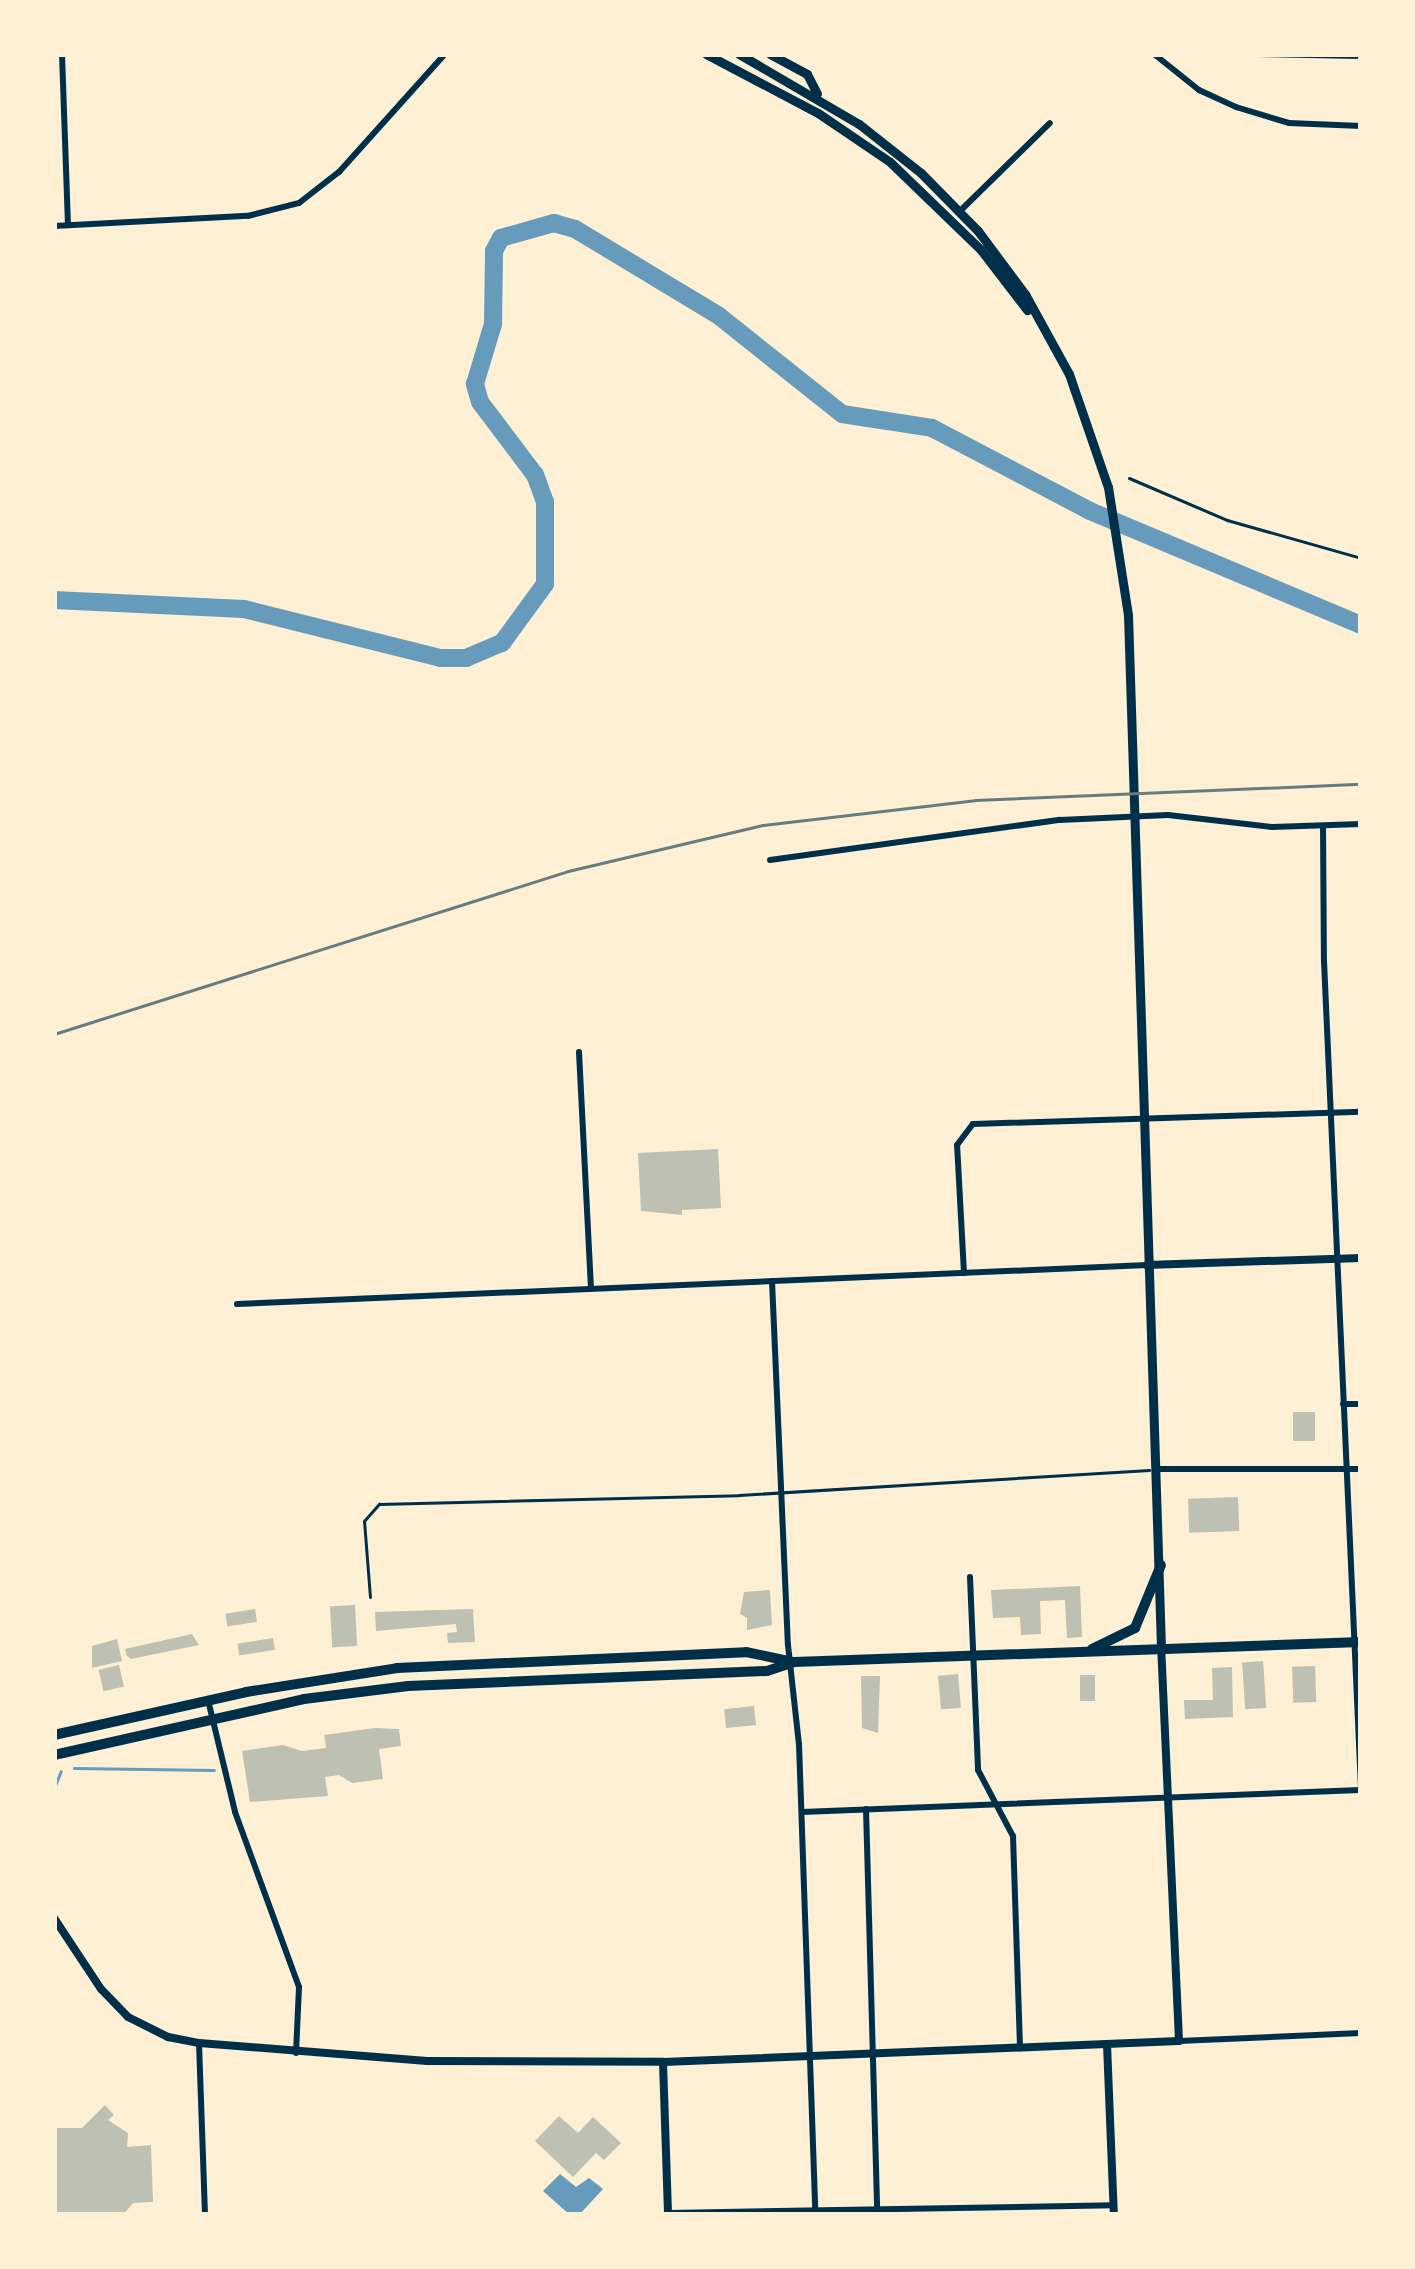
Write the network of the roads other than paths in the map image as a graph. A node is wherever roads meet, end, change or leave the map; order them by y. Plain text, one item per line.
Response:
1 (62, 54) edge
2 (445, 54) edge
3 (706, 54) edge
4 (739, 54) edge
5 (770, 54) edge
6 (1154, 54) edge
7 (1257, 54) edge
8 (1361, 56) edge
9 (820, 98) junction
10 (1050, 122) dead end
11 (1361, 126) edge
12 (956, 215) junction
13 (68, 225) junction
14 (54, 226) edge
15 (1361, 824) edge
16 (1323, 826) junction
17 (770, 860) dead end
18 (580, 1052) dead end
19 (1361, 1112) edge
20 (1331, 1113) junction
21 (1144, 1120) junction
22 (1338, 1258) junction
23 (1361, 1258) edge
24 (1147, 1265) junction
25 (964, 1273) junction
26 (772, 1281) junction
27 (591, 1288) junction
28 (237, 1304) dead end
29 (1361, 1403) edge
30 (1342, 1404) junction
31 (1157, 1469) junction
32 (1348, 1469) junction
33 (1361, 1469) edge
34 (781, 1491) junction
35 (1161, 1565) junction
36 (970, 1577) dead end
37 (370, 1597) dead end
38 (1357, 1642) edge
39 (1161, 1651) junction
40 (1080, 1654) junction
41 (970, 1658) junction
42 (794, 1662) junction
43 (208, 1700) junction
44 (212, 1718) junction
45 (54, 1735) edge
46 (54, 1756) edge
47 (1361, 1789) edge
48 (1169, 1801) junction
49 (1000, 1806) junction
50 (866, 1809) junction
51 (802, 1812) junction
52 (54, 1918) edge
53 (1361, 2033) edge
54 (1179, 2041) junction
55 (199, 2043) junction
56 (1107, 2044) junction
57 (1020, 2047) junction
58 (296, 2053) junction
59 (873, 2053) junction
60 (812, 2056) junction
61 (663, 2062) junction
62 (1114, 2210) edge
63 (815, 2211) junction
64 (668, 2214) edge
65 (878, 2214) edge
66 (205, 2215) edge

1 - 13 street
2 - 13 street
3 - 12 main road
4 - 9 main road
5 - 9 main road
6 - 11 street
7 - 8 street
9 - 12 main road
10 - 12 street
12 - 21 main road
13 - 14 street
15 - 16 street
16 - 17 street
16 - 20 street
18 - 27 street
19 - 20 street
20 - 21 street
20 - 22 street
21 - 24 main road
21 - 25 street
22 - 23 street
22 - 24 street
22 - 30 street
24 - 25 street
24 - 31 main road
25 - 26 street
26 - 27 street
26 - 34 street
27 - 28 street
29 - 30 street
30 - 32 street
31 - 32 street
31 - 34 lane
31 - 35 main road
32 - 33 street
32 - 38 street
34 - 37 lane
34 - 42 street
35 - 39 main road
35 - 40 main road
36 - 41 street
38 - 39 main road
38 - 47 street
39 - 40 main road
39 - 48 street
40 - 41 main road
41 - 42 main road
41 - 49 street
42 - 43 main road
42 - 44 main road
42 - 51 street
43 - 44 street
43 - 45 main road
44 - 46 main road
44 - 58 street
47 - 48 street
48 - 49 street
48 - 54 street
49 - 50 street
49 - 57 street
50 - 51 street
50 - 59 street
51 - 60 street
52 - 55 street
53 - 54 street
54 - 56 street
55 - 58 street
55 - 66 street
56 - 57 street
56 - 62 street
57 - 59 street
58 - 61 street
59 - 60 street
59 - 65 street
60 - 61 street
60 - 63 street
61 - 64 street
62 - 65 street
63 - 64 street
63 - 65 street

